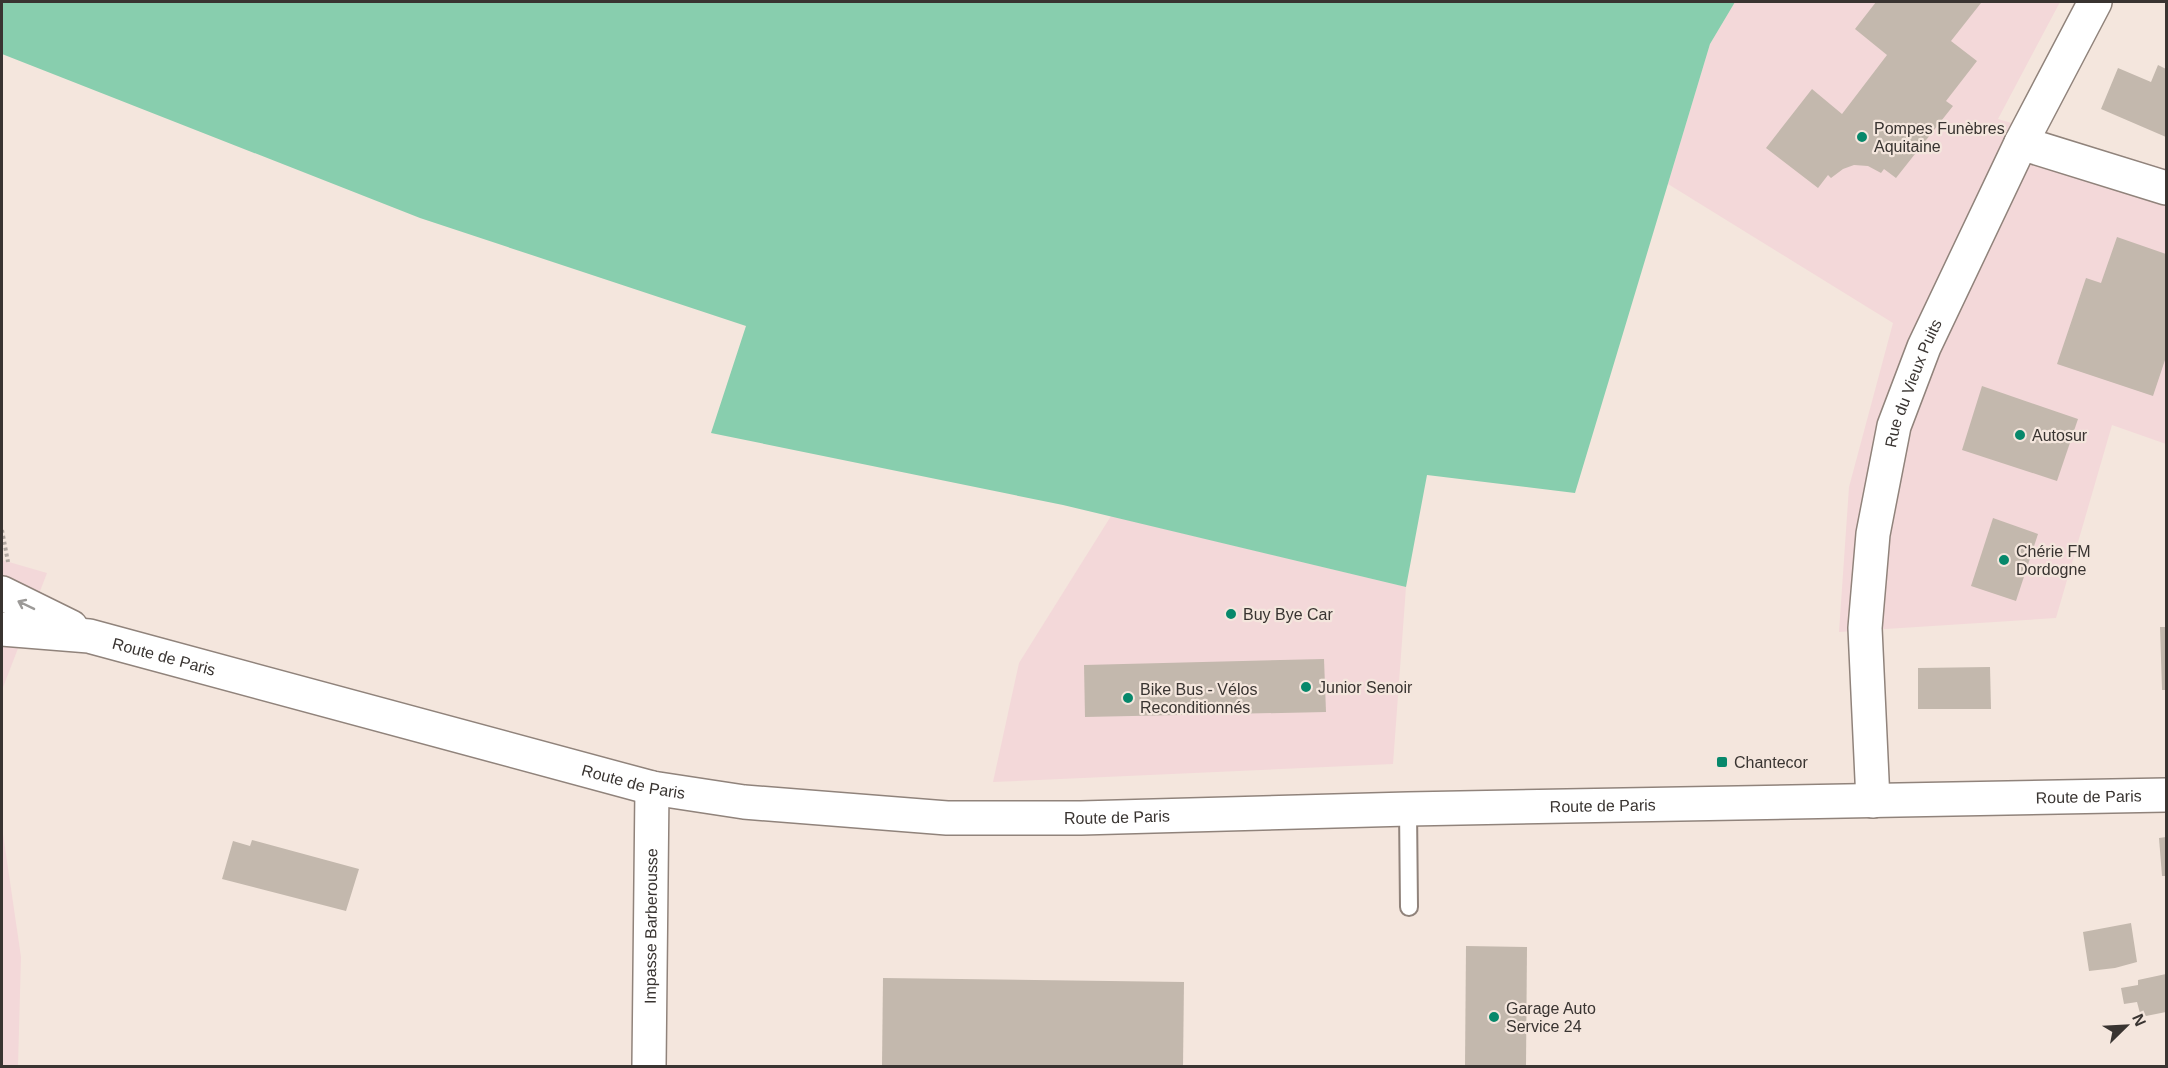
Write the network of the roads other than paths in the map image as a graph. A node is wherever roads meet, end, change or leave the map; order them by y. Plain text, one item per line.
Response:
1 (2095, 2) edge
2 (2021, 143) junction
3 (2166, 188) edge
4 (6, 580) edge
5 (2, 629) edge
6 (88, 636) junction
7 (652, 788) junction
8 (2166, 795) edge
9 (1873, 801) junction
10 (1408, 809) junction
11 (1409, 907) dead end
12 (649, 1066) edge

1 - 2 main road, Rue du Vieux Puits
2 - 3 main road
2 - 9 main road, Rue du Vieux Puits
6 -> 4 main road, Route de Paris
5 - 6 main road, Route de Paris
6 - 7 main road, Route de Paris
7 - 10 main road, Route de Paris
7 - 12 main road, Impasse Barberousse
8 - 9 main road, Route de Paris
9 - 10 main road, Route de Paris
10 - 11 lane

